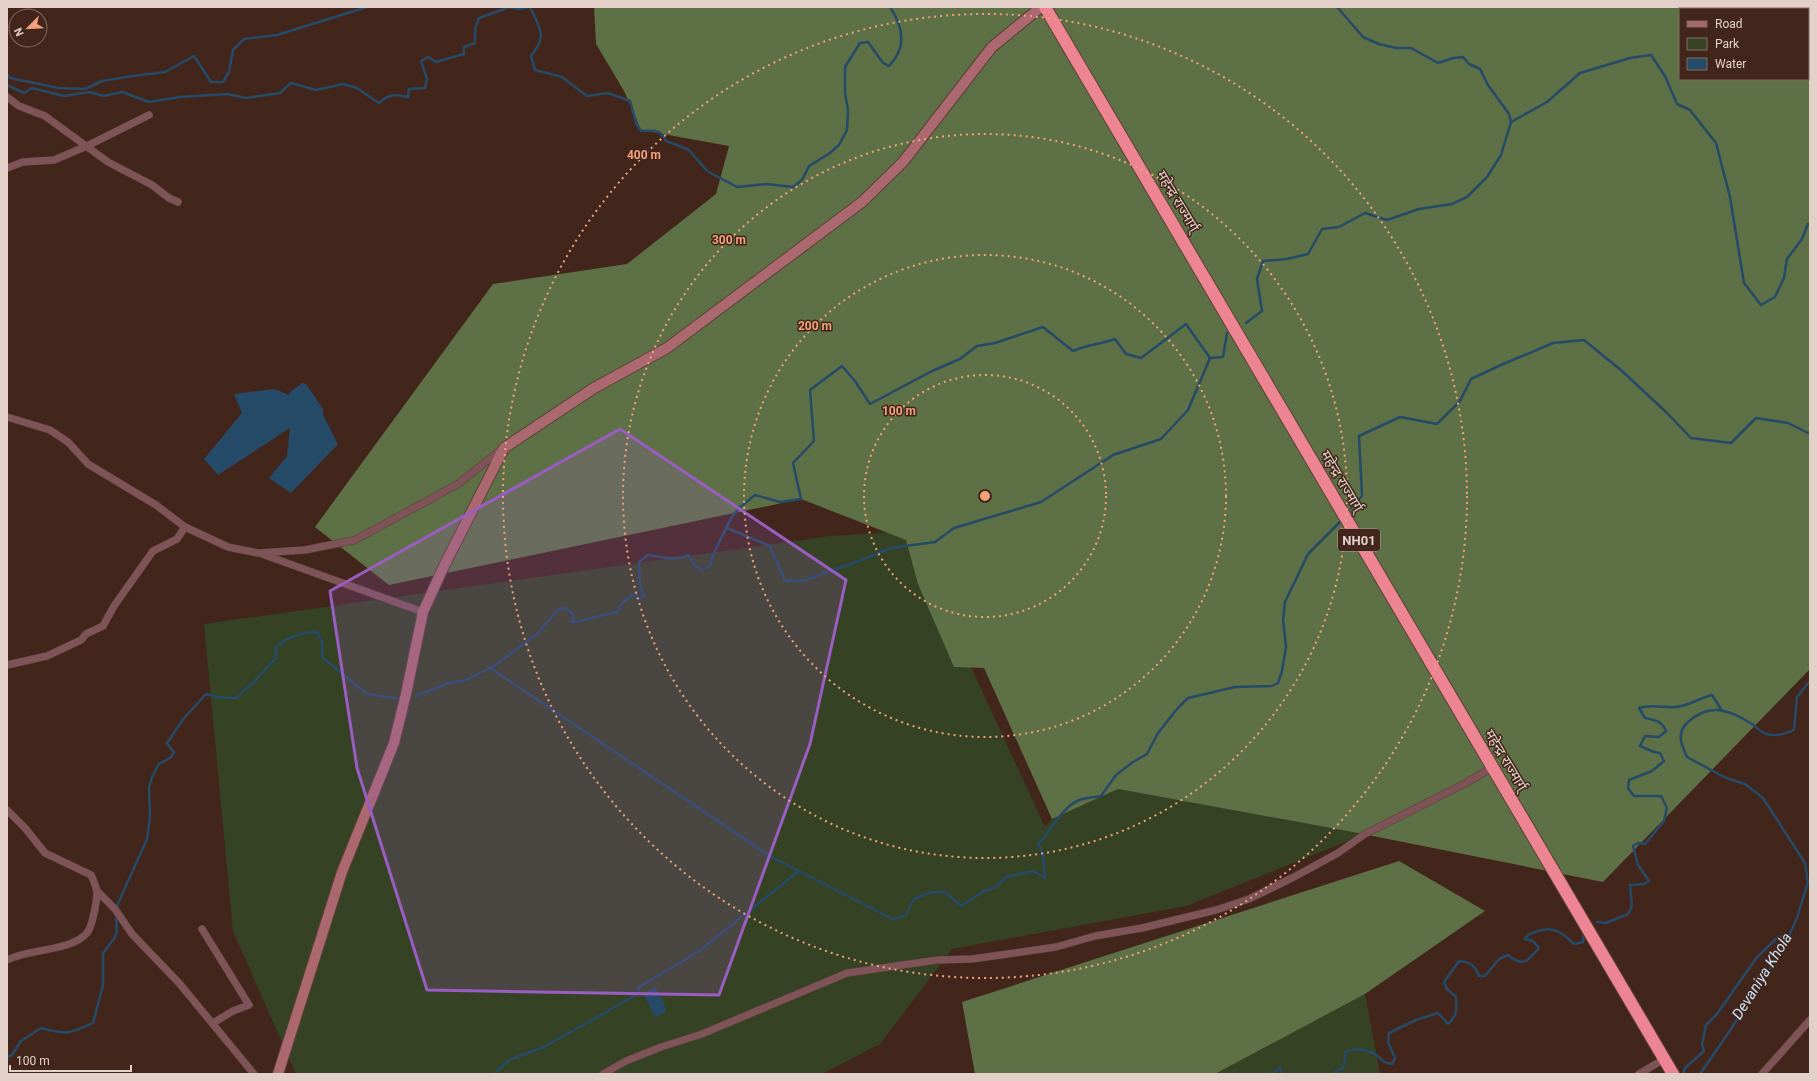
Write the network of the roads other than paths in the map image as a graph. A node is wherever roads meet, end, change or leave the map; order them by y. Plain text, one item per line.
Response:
1 (1042, 7) edge
2 (1046, 7) edge
3 (7, 97) edge
4 (149, 115) dead end
5 (88, 146) junction
6 (7, 168) edge
7 (178, 202) dead end
8 (7, 417) edge
9 (504, 448) junction
10 (185, 527) junction
11 (258, 553) junction
12 (423, 612) junction
13 (7, 665) edge
14 (1493, 767) junction
15 (7, 810) edge
16 (98, 892) junction
17 (202, 929) dead end
18 (7, 960) edge
19 (1810, 1020) edge
20 (213, 1023) junction
21 (1664, 1059) junction
22 (254, 1074) edge
23 (278, 1074) edge
24 (602, 1074) edge
25 (1639, 1074) edge
26 (1673, 1074) edge
27 (1762, 1074) edge

1 - 9 street
2 - 14 highway, महेन्द्र राज्मार्ग् / NH01
3 - 5 street
4 - 5 street
5 - 6 street
5 - 7 street
8 - 10 street
9 - 11 street
9 - 12 street
10 - 11 street
10 - 13 street
11 - 12 street
12 - 23 street
14 - 21 highway, महेन्द्र राज्मार्ग् / NH01
14 - 24 street
15 - 16 street
16 - 18 street
16 - 20 street
17 - 20 street
19 - 27 street
20 - 22 street
21 - 25 street
21 - 26 highway, महेन्द्र राज्मार्ग् / NH01

